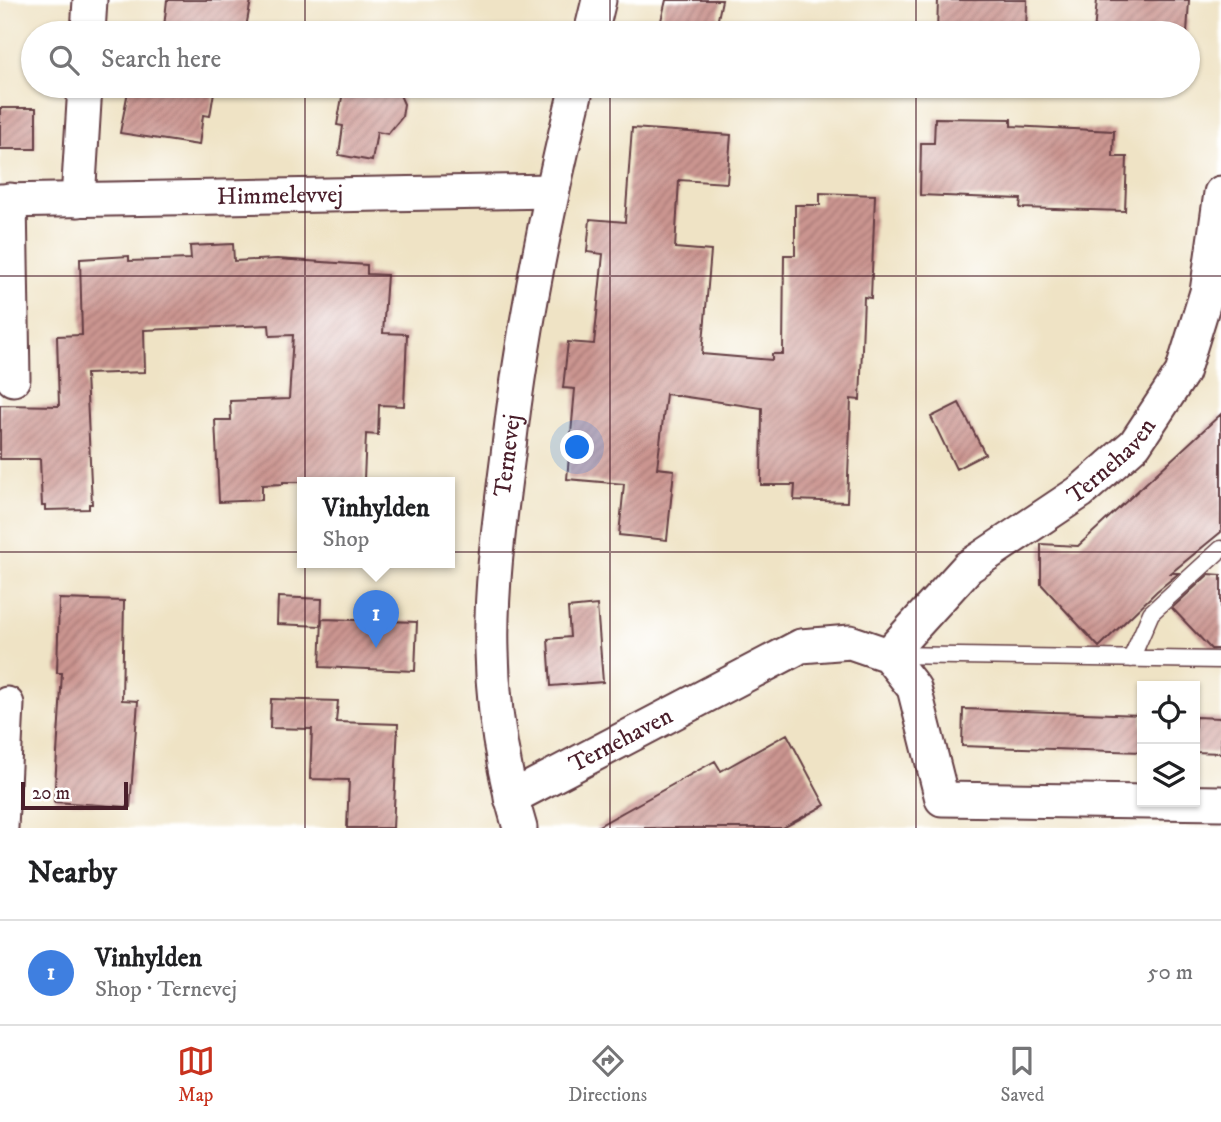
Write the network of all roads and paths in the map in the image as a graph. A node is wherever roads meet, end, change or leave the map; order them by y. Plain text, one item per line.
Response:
1 (90, 0) edge
2 (599, 0) edge
3 (89, 21) edge
4 (594, 21) edge
5 (84, 98) edge
6 (574, 98) edge
7 (551, 191) junction
8 (1221, 193) edge
9 (78, 200) junction
10 (5, 201) edge
11 (13, 379) dead end
12 (1221, 549) edge
13 (888, 655) junction
14 (1131, 659) junction
15 (1221, 660) edge
16 (7, 704) dead end
17 (1221, 803) edge
18 (515, 813) edge
19 (1, 828) edge

1 - 3 street
2 - 4 street
5 - 9 street
6 - 7 street, Ternevej
7 - 9 street, Himmelevvej
7 - 18 street, Ternevej
8 - 13 street, Ternehaven
9 - 10 street, Himmelevvej
10 - 11 street, Himmelevvej
12 - 14 lane
13 - 14 lane, Ternehaven
13 - 17 street
13 - 18 street, Ternehaven
14 - 15 lane, Ternehaven
16 - 19 street

